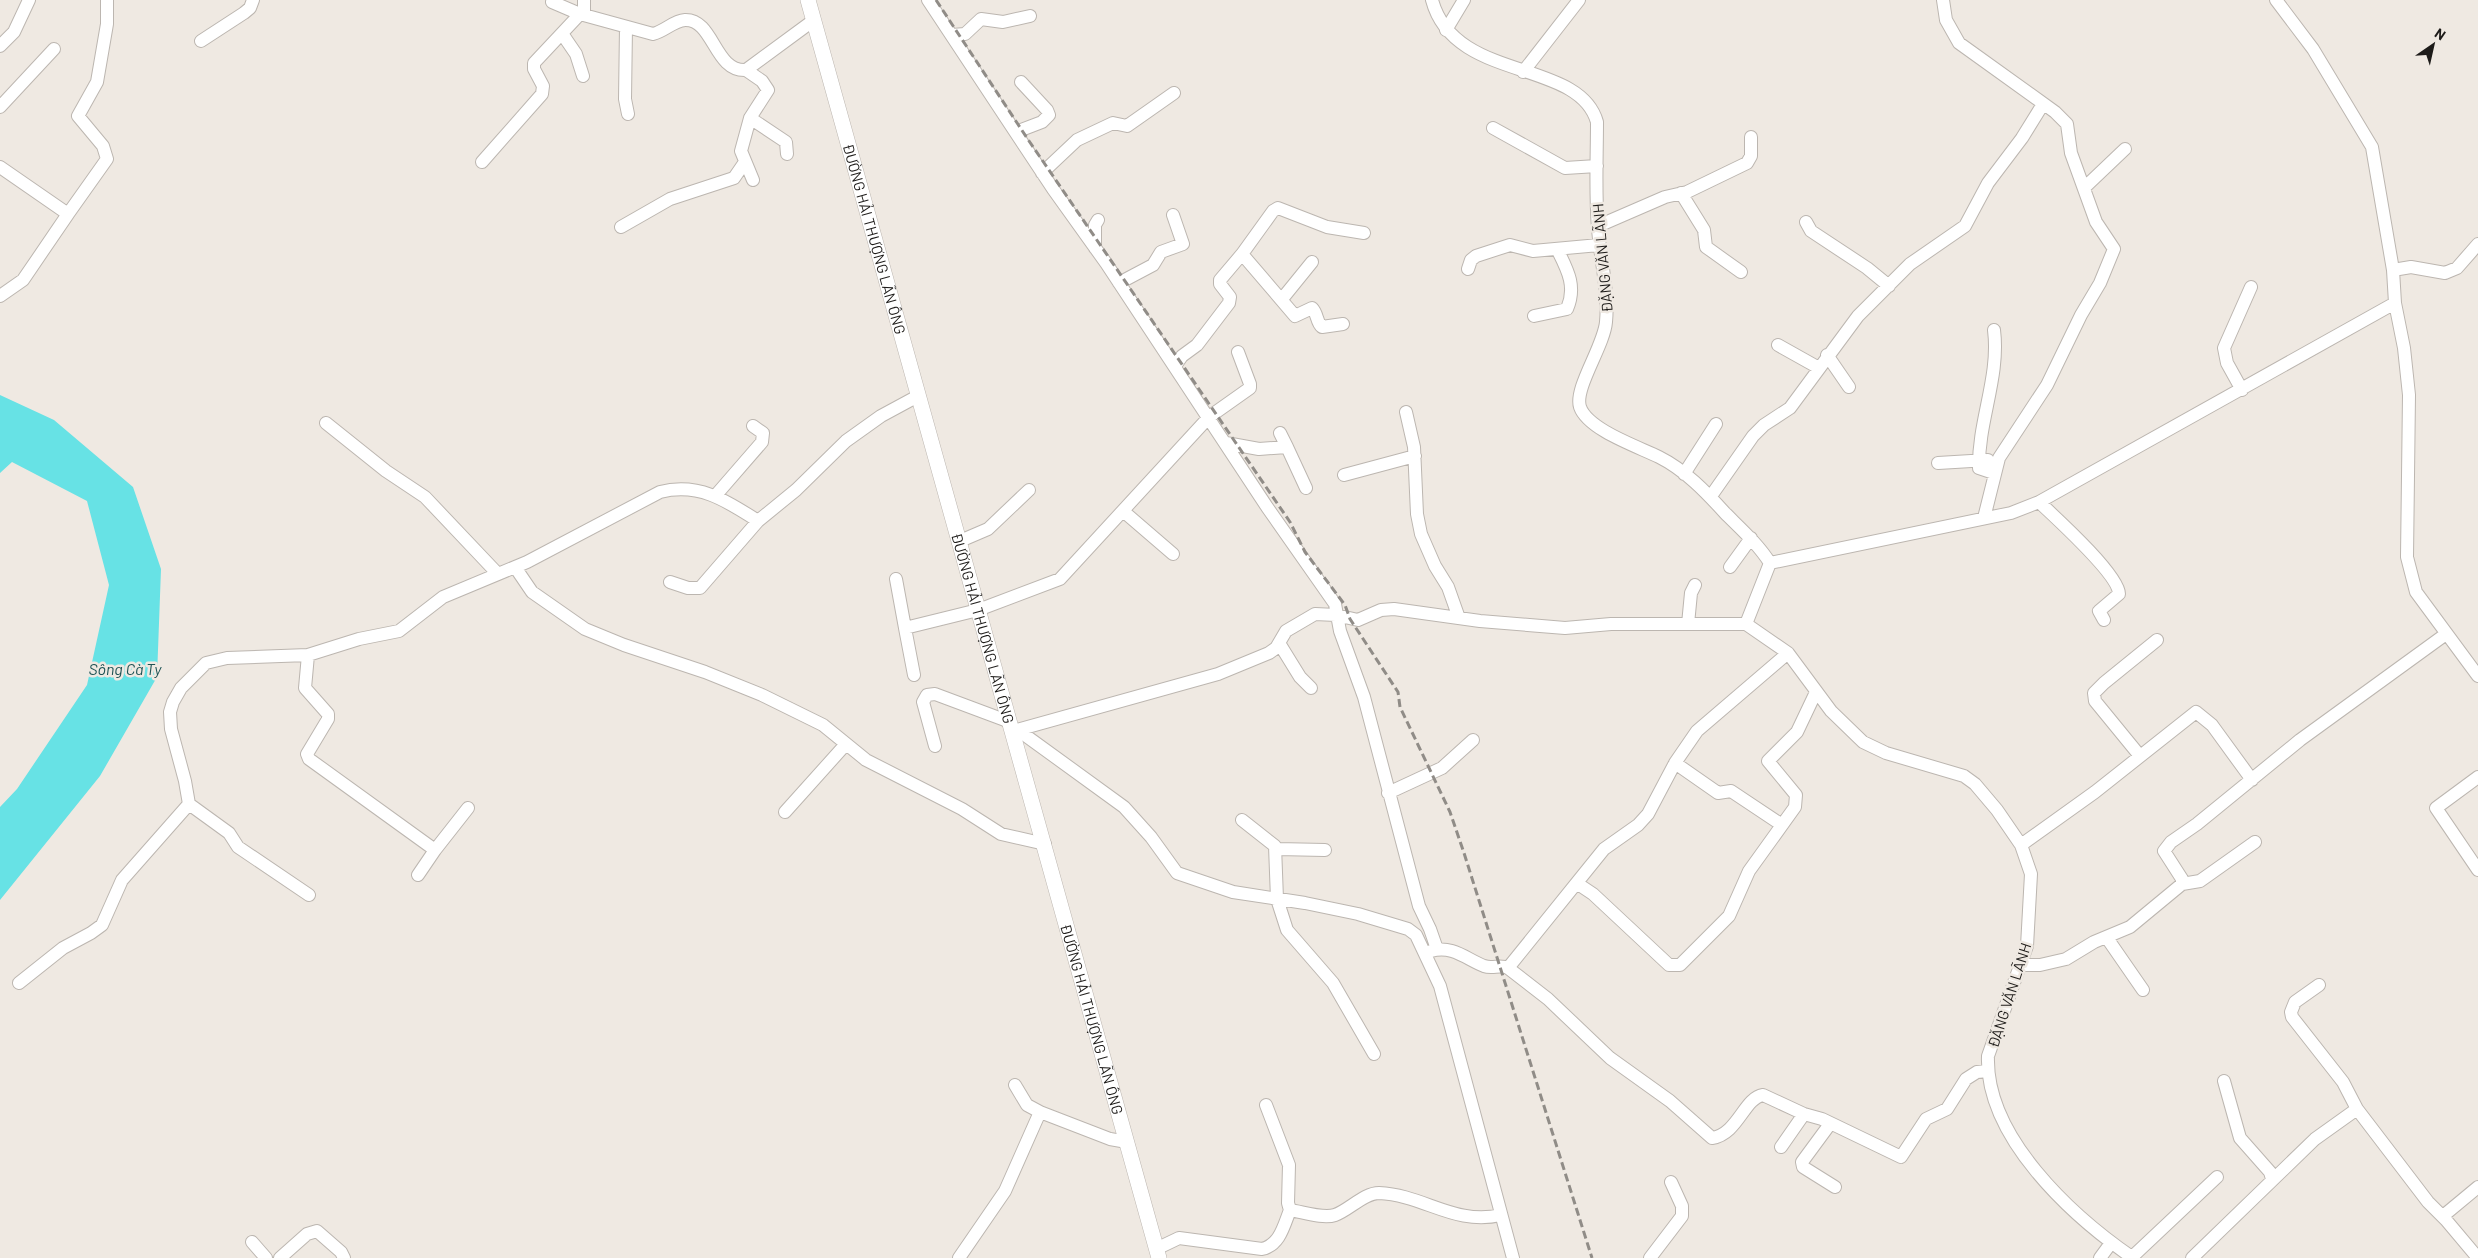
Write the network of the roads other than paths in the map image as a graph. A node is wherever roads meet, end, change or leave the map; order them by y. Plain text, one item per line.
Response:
1 (30, 0) edge
2 (107, 0) edge
3 (253, 0) edge
4 (584, 0) edge
5 (808, 0) edge
6 (1432, 0) edge
7 (1464, 0) edge
8 (1579, 0) edge
9 (1943, 0) edge
10 (2276, 0) edge
11 (933, 1) edge
12 (552, 2) dead end
13 (582, 15) junction
14 (1030, 16) dead end
15 (814, 20) junction
16 (626, 27) junction
17 (1446, 30) junction
18 (562, 35) junction
19 (952, 35) junction
20 (201, 40) dead end
21 (0, 46) edge
22 (54, 50) dead end
23 (746, 70) junction
24 (1523, 72) junction
25 (583, 76) dead end
26 (1021, 82) dead end
27 (1174, 93) dead end
28 (2043, 104) junction
29 (0, 107) edge
30 (628, 114) dead end
31 (750, 118) junction
32 (1493, 128) dead end
33 (1016, 132) junction
34 (1751, 137) dead end
35 (2124, 149) dead end
36 (787, 154) dead end
37 (482, 162) dead end
38 (744, 162) junction
39 (1597, 166) junction
40 (0, 167) edge
41 (1042, 173) junction
42 (753, 180) dead end
43 (2084, 188) junction
44 (1681, 193) junction
45 (68, 214) junction
46 (1173, 215) dead end
47 (1098, 220) dead end
48 (1806, 222) dead end
49 (1598, 226) junction
50 (621, 227) dead end
51 (1364, 233) dead end
52 (2478, 244) edge
53 (1600, 245) junction
54 (1095, 248) junction
55 (1557, 249) junction
56 (1242, 254) junction
57 (1312, 262) dead end
58 (1468, 270) dead end
59 (2393, 270) junction
60 (1742, 272) dead end
61 (1119, 283) junction
62 (1889, 286) junction
63 (2251, 287) dead end
64 (0, 296) edge
65 (1282, 299) junction
66 (2395, 303) junction
67 (1534, 316) dead end
68 (1343, 324) dead end
69 (1994, 330) dead end
70 (1778, 346) dead end
71 (1238, 352) dead end
72 (1827, 356) junction
73 (1175, 366) junction
74 (1819, 368) junction
75 (1849, 387) dead end
76 (2242, 390) junction
77 (918, 396) junction
78 (1406, 412) dead end
79 (1209, 417) junction
80 (326, 423) dead end
81 (1716, 424) dead end
82 (753, 426) dead end
83 (1280, 433) dead end
84 (1226, 443) junction
85 (1287, 447) junction
86 (1415, 456) junction
87 (1999, 458) junction
88 (1979, 461) junction
89 (1938, 463) dead end
90 (1994, 473) junction
91 (1684, 474) junction
92 (1344, 475) dead end
93 (1306, 488) dead end
94 (1029, 490) dead end
95 (716, 495) junction
96 (1711, 496) junction
97 (2039, 502) junction
98 (1123, 511) junction
99 (1984, 518) junction
100 (758, 521) junction
101 (1751, 538) junction
102 (960, 540) junction
103 (1174, 554) dead end
104 (1770, 564) junction
105 (1730, 567) dead end
106 (515, 568) junction
107 (497, 573) junction
108 (896, 579) dead end
109 (670, 582) dead end
110 (1695, 586) dead end
111 (978, 610) junction
112 (1336, 614) junction
113 (1458, 618) junction
114 (2104, 620) dead end
115 (1688, 624) junction
116 (1746, 624) junction
117 (905, 628) junction
118 (2446, 634) junction
119 (2157, 640) dead end
120 (1279, 643) junction
121 (1788, 653) junction
122 (308, 656) junction
123 (914, 675) dead end
124 (2478, 676) edge
125 (1311, 688) dead end
126 (1816, 692) junction
127 (1014, 728) junction
128 (1473, 740) dead end
129 (846, 744) junction
130 (935, 746) dead end
131 (2140, 756) junction
132 (1675, 763) junction
133 (2478, 777) edge
134 (2252, 780) junction
135 (1388, 793) junction
136 (189, 804) junction
137 (468, 808) dead end
138 (785, 812) dead end
139 (1242, 820) dead end
140 (1782, 825) junction
141 (2255, 842) dead end
142 (1045, 844) junction
143 (2021, 845) junction
144 (1277, 849) junction
145 (435, 850) junction
146 (1325, 850) dead end
147 (2478, 870) edge
148 (418, 875) dead end
149 (1578, 884) junction
150 (2182, 884) junction
151 (309, 895) dead end
152 (1277, 899) junction
153 (2107, 938) junction
154 (1432, 951) junction
155 (2020, 965) junction
156 (1508, 968) junction
157 (19, 983) dead end
158 (2320, 985) dead end
159 (2143, 990) dead end
160 (1374, 1054) dead end
161 (1988, 1071) junction
162 (2224, 1081) dead end
163 (1014, 1085) dead end
164 (1266, 1105) dead end
165 (2357, 1109) junction
166 (1040, 1112) junction
167 (1804, 1114) junction
168 (1830, 1124) junction
169 (1127, 1142) junction
170 (1781, 1147) dead end
171 (2217, 1177) dead end
172 (2272, 1179) junction
173 (1671, 1182) dead end
174 (2478, 1186) edge
175 (1835, 1187) dead end
176 (1290, 1210) junction
177 (1502, 1215) junction
178 (2443, 1216) junction
179 (252, 1242) dead end
180 (2111, 1243) junction
181 (1158, 1253) edge
182 (266, 1258) edge
183 (280, 1258) edge
184 (344, 1258) edge
185 (959, 1258) edge
186 (1513, 1258) edge
187 (1650, 1258) edge
188 (2100, 1258) edge
189 (2132, 1258) edge
190 (2192, 1258) edge
191 (2477, 1258) edge

1 - 21 street
2 - 45 street
3 - 20 street
4 - 13 street
5 - 15 street, ĐƯỜNG HẢI THƯỢNG LÃN ÔNG
6 - 17 street, ĐẶNG VĂN LÃNH
7 - 17 street
8 - 24 street
9 - 28 street
10 - 59 street
11 - 19 street
12 - 13 street
13 - 16 street
13 - 18 street
14 - 19 street
15 - 23 street
15 - 77 street, ĐƯỜNG HẢI THƯỢNG LÃN ÔNG
16 - 23 street
16 - 30 street
17 - 24 street, ĐẶNG VĂN LÃNH
18 - 25 street
18 - 37 street
19 - 33 street
22 - 29 street
23 - 31 street
24 - 39 street, ĐẶNG VĂN LÃNH
26 - 33 street
27 - 41 street
28 - 43 street
28 - 62 street
31 - 36 street
31 - 38 street
32 - 39 street
33 - 41 street
34 - 44 street
35 - 43 street
38 - 42 street
38 - 50 street
39 - 49 street, ĐẶNG VĂN LÃNH
40 - 45 street
41 - 54 street
43 - 87 street
44 - 49 street
44 - 60 street
45 - 64 street
46 - 61 street
47 - 54 street
48 - 62 street
49 - 53 street, ĐẶNG VĂN LÃNH
51 - 56 street
52 - 59 street
53 - 55 street
53 - 91 street, ĐẶNG VĂN LÃNH
54 - 61 street
55 - 58 street
55 - 67 street
56 - 65 street
56 - 73 street
57 - 65 street
59 - 66 street
61 - 73 street
62 - 72 street
63 - 76 street
65 - 68 street
66 - 76 street
66 - 118 street
69 - 88 street
70 - 74 street
71 - 79 street
72 - 74 street
72 - 75 street
73 - 79 street
74 - 96 street
76 - 97 street
77 - 100 street
77 - 102 street, ĐƯỜNG HẢI THƯỢNG LÃN ÔNG
78 - 86 street
79 - 84 street
79 - 98 street
80 - 107 street
81 - 91 street
82 - 95 street
83 - 85 street
84 - 85 street
84 - 112 street
85 - 93 street
86 - 92 street
86 - 113 street
87 - 88 street
87 - 90 street
88 - 89 street
88 - 90 street
90 - 99 street
91 - 96 street, ĐẶNG VĂN LÃNH
94 - 102 street
95 - 100 street
95 - 106 street
96 - 101 street, ĐẶNG VĂN LÃNH
97 - 99 street
97 - 114 street
98 - 103 street
98 - 111 street
99 - 104 street
100 - 109 street
101 - 104 street, ĐẶNG VĂN LÃNH
101 - 105 street
102 - 111 street, ĐƯỜNG HẢI THƯỢNG LÃN ÔNG
104 - 116 street
106 - 107 street
106 - 129 street
107 - 122 street
108 - 117 street
110 - 115 street
111 - 117 street
111 - 127 street, ĐƯỜNG HẢI THƯỢNG LÃN ÔNG
112 - 113 street
112 - 120 street
112 - 135 street
113 - 115 street
115 - 116 street
116 - 121 street, ĐẶNG VĂN LÃNH
117 - 123 street
118 - 124 street
118 - 134 street
119 - 131 street
120 - 125 street
120 - 127 street
121 - 126 street, ĐẶNG VĂN LÃNH
121 - 132 street
122 - 136 street
122 - 145 street
126 - 140 street
126 - 143 street, ĐẶNG VĂN LÃNH
127 - 130 street
127 - 142 street, ĐƯỜNG HẢI THƯỢNG LÃN ÔNG
127 - 152 street
128 - 135 street
129 - 138 street
129 - 142 street
131 - 134 street
131 - 143 street
132 - 140 street
132 - 149 street
133 - 147 street
134 - 150 street
135 - 154 street
136 - 151 street
136 - 157 street
137 - 145 street
139 - 144 street
140 - 149 street
141 - 150 street
142 - 169 street, ĐƯỜNG HẢI THƯỢNG LÃN ÔNG
143 - 155 street, ĐẶNG VĂN LÃNH
144 - 146 street
144 - 152 street
145 - 148 street
149 - 156 street
150 - 153 street
152 - 154 street
152 - 160 street
153 - 155 street
153 - 159 street
154 - 156 street
154 - 177 street
155 - 161 street, ĐẶNG VĂN LÃNH
156 - 167 street
158 - 165 street
161 - 168 street
161 - 180 street, ĐẶNG VĂN LÃNH
162 - 172 street
163 - 166 street
164 - 176 street
165 - 172 street
165 - 178 street
166 - 169 street
166 - 185 street
167 - 168 street
167 - 170 street
168 - 175 street
169 - 181 street, ĐƯỜNG HẢI THƯỢNG LÃN ÔNG
171 - 189 street
172 - 190 street
173 - 187 street
174 - 178 street
176 - 177 street
176 - 181 street
177 - 186 street
178 - 191 street
179 - 182 street
180 - 188 street
180 - 189 street, ĐẶNG VĂN LÃNH
183 - 184 street

